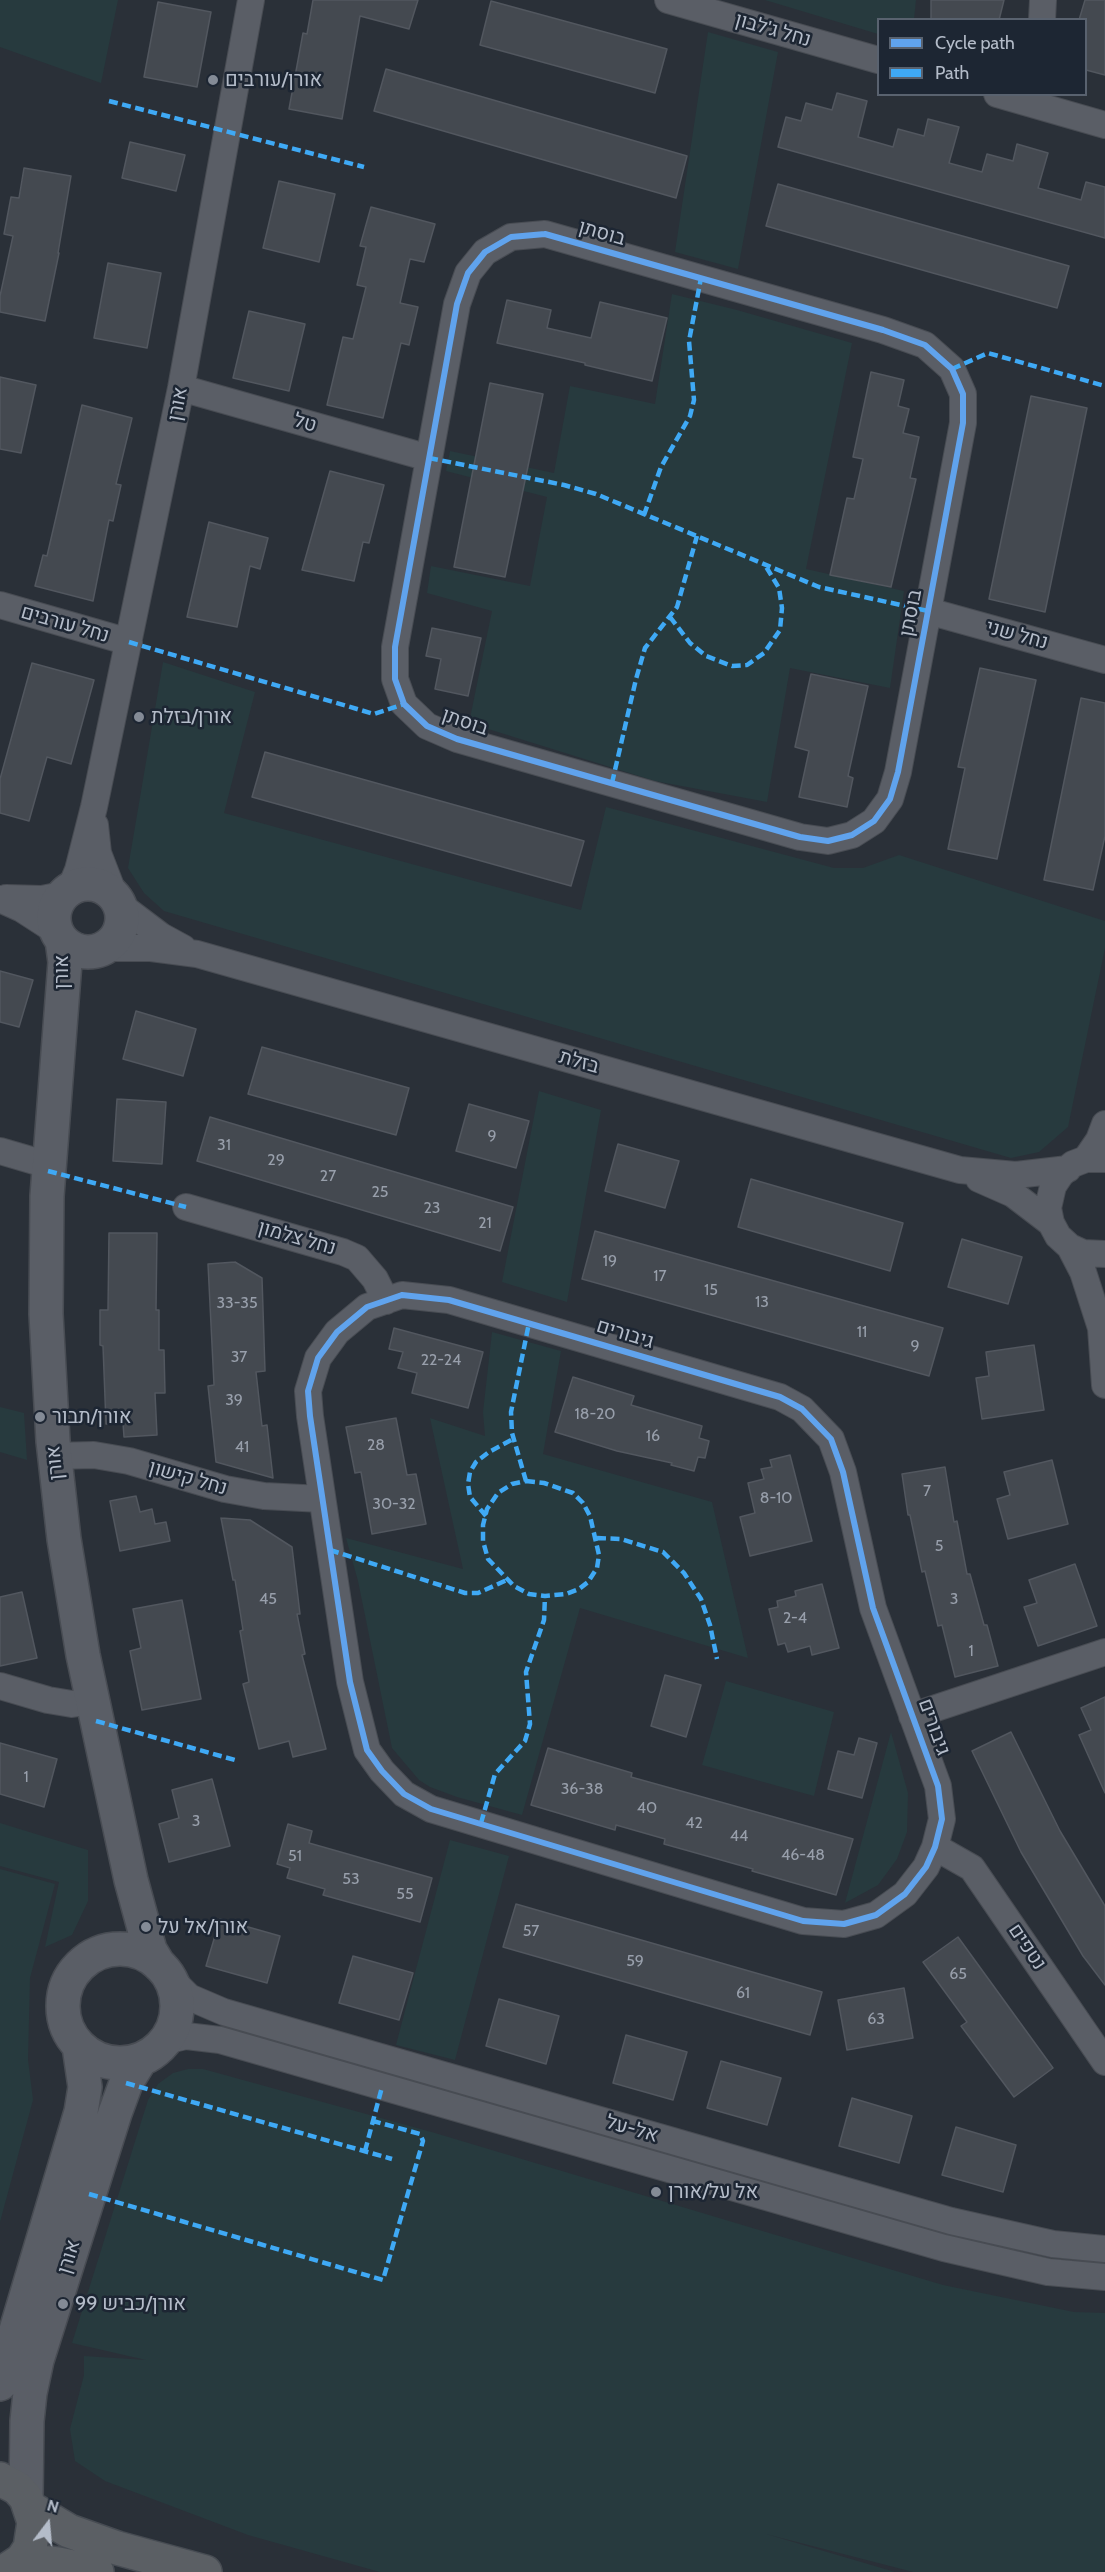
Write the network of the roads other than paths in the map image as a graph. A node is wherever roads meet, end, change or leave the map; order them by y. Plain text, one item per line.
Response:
1 (251, 0) edge
2 (668, 0) edge
3 (1043, 0) edge
4 (1042, 18) edge
5 (877, 59) edge
6 (1009, 96) edge
7 (1027, 99) edge
8 (1105, 125) edge
9 (181, 388) junction
10 (429, 458) junction
11 (0, 605) edge
12 (928, 611) junction
13 (129, 642) junction
14 (1105, 660) edge
15 (94, 807) junction
16 (66, 892) junction
17 (0, 898) edge
18 (118, 901) junction
19 (59, 936) junction
20 (102, 950) junction
21 (197, 954) junction
22 (59, 1041) junction
23 (1105, 1124) edge
24 (0, 1151) edge
25 (1086, 1162) edge
26 (48, 1165) junction
27 (960, 1170) junction
28 (186, 1207) dead end
29 (1051, 1223) junction
30 (1070, 1247) junction
31 (1105, 1254) edge
32 (386, 1301) junction
33 (1103, 1317) edge
34 (1105, 1385) edge
35 (54, 1456) junction
36 (322, 1499) junction
37 (1105, 1652) edge
38 (0, 1686) edge
39 (92, 1701) junction
40 (912, 1716) junction
41 (935, 1847) junction
42 (131, 1880) junction
43 (102, 1952) junction
44 (164, 1972) junction
45 (79, 2046) junction
46 (153, 2050) junction
47 (1105, 2062) edge
48 (1105, 2249) edge
49 (1105, 2277) edge
50 (0, 2384) edge
51 (0, 2479) edge
52 (29, 2504) junction
53 (10, 2569) edge
54 (97, 2572) edge
55 (205, 2572) edge

1 - 9 street, אורן
2 - 5 street, נחל ג'לבון
3 - 4 street
6 - 7 street
7 - 8 street
9 - 10 street, טל
9 - 13 street, אורן
10 - 12 street, בוסתן
10 - 12 street, בוסתן
11 - 13 street, נחל עורבים
12 - 14 street, נחל שני
13 - 15 street, אורן
15 - 16 street, אורן
15 - 18 street, אורן
16 - 17 street
16 - 18 street
16 - 19 street
17 - 19 street
18 - 20 street
18 - 21 street, בזלת
19 - 20 street
19 - 22 street, אורן
20 - 21 street, בזלת
20 - 22 street, אורן
21 - 27 street, בזלת
22 - 26 street, אורן
23 - 25 street
24 - 26 street
25 - 27 street, בזלת
25 - 29 street
26 - 35 street, אורן
27 - 29 street, בזלת
28 - 32 street, נחל צלמון
29 - 30 street, בזלת
30 - 31 street
30 - 33 street, בזלת
32 - 36 street, גיבורים
32 - 40 street, גיבורים
33 - 34 street, בזלת
35 - 36 street, נחל קישון
35 - 39 street, אורן
36 - 41 street, גיבורים
37 - 40 street
38 - 39 street
39 - 42 street, אורן
40 - 41 street, גיבורים
41 - 47 street, נטפים
42 - 43 street, אורן
42 - 44 street, אורן
43 - 44 street
43 - 45 street
44 - 46 street
44 - 48 street, אל-על
45 - 46 street
45 - 50 street, אורן
46 - 49 street, אל-על
46 - 52 street, אורן
51 - 52 highway
52 - 53 highway
52 - 55 highway
53 - 54 highway

